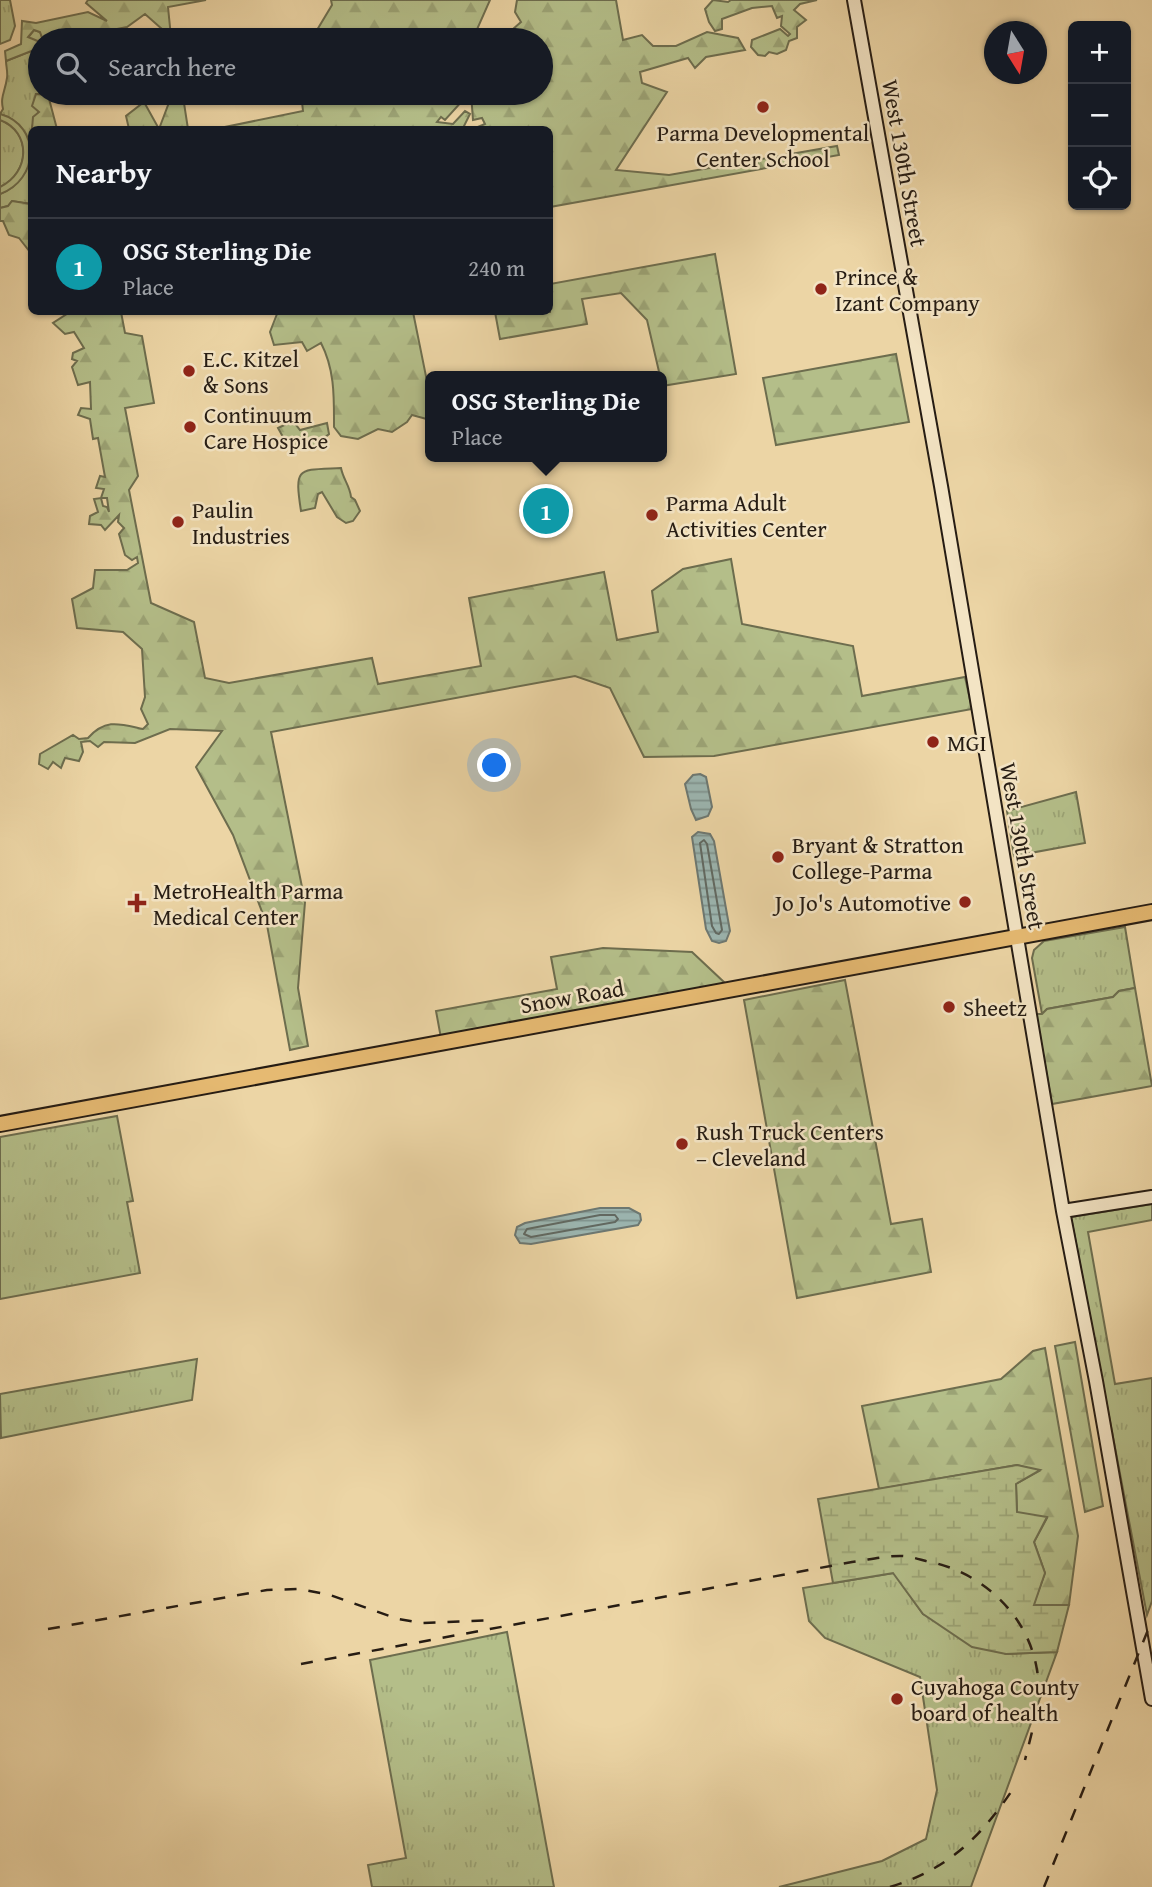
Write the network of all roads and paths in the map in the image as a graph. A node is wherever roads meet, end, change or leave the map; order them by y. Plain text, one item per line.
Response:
1 (854, 0) edge
2 (1152, 912) edge
3 (1018, 937) junction
4 (0, 1124) edge
5 (1152, 1197) edge
6 (1063, 1211) junction
7 (1152, 1699) edge

1 - 3 main road, West 130th Street
2 - 3 main road, Snow Road
3 - 4 main road, Snow Road
3 - 6 main road, West 130th Street
5 - 6 main road
6 - 7 main road, West 130th Street

